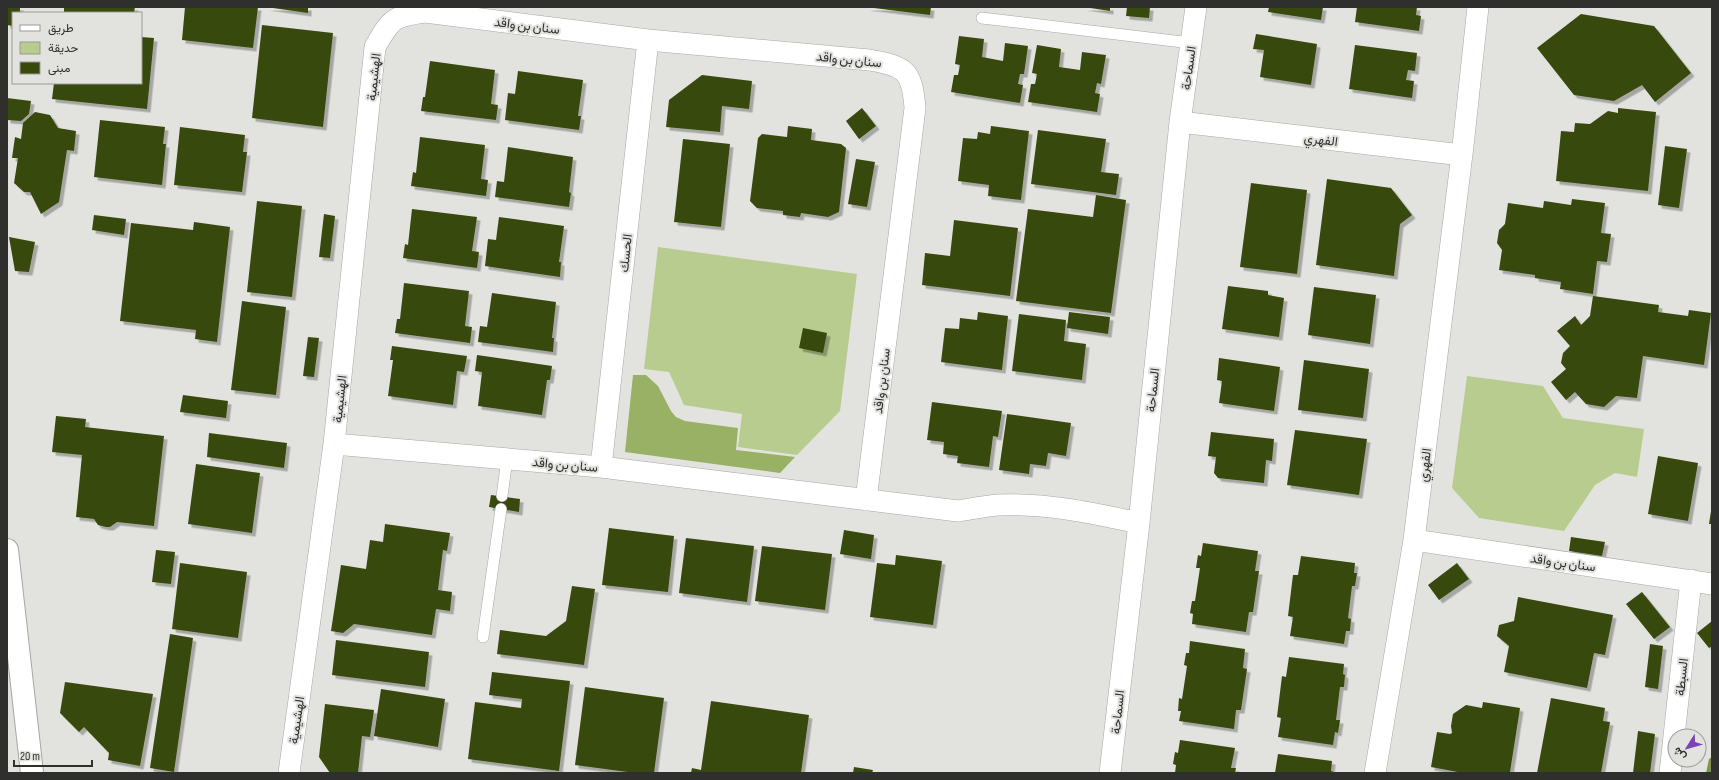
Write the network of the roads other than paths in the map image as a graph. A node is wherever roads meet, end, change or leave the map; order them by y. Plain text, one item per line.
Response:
1 (1196, 7) edge
2 (1478, 7) edge
3 (982, 18) dead end
4 (387, 26) joint
5 (648, 40) junction
6 (1191, 43) junction
7 (1180, 122) junction
8 (1462, 155) junction
9 (334, 444) junction
10 (507, 459) junction
11 (602, 467) junction
12 (502, 496) dead end
13 (866, 500) junction
14 (501, 509) dead end
15 (1139, 523) junction
16 (1414, 540) junction
17 (7, 550) edge
18 (1691, 580) junction
19 (1712, 584) edge
20 (483, 637) dead end
21 (35, 770) edge
22 (289, 773) edge
23 (1110, 773) edge
24 (1375, 773) edge
25 (1670, 773) edge

1 - 6 street, السماحة
2 - 8 street, الفهري
3 - 6 lane
4 - 5 street, سنان بن واقد
4 - 9 street, الهشيمية
5 - 11 street, الحسك
5 - 13 street, سنان بن واقد
6 - 7 street, السماحة
7 - 8 street, الفهري
7 - 15 street, السماحة
8 - 16 street, الفهري
9 - 10 street, سنان بن واقد
9 - 22 street, الهشيمية
10 - 11 street, سنان بن واقد
10 - 12 lane
11 - 13 street, سنان بن واقد
13 - 15 street, سنان بن واقد
14 - 20 lane
15 - 23 street, السماحة
16 - 18 street, سنان بن واقد
16 - 24 street, الفهري
17 - 21 street
18 - 19 street, سنان بن واقد
18 - 25 street, السبطة

